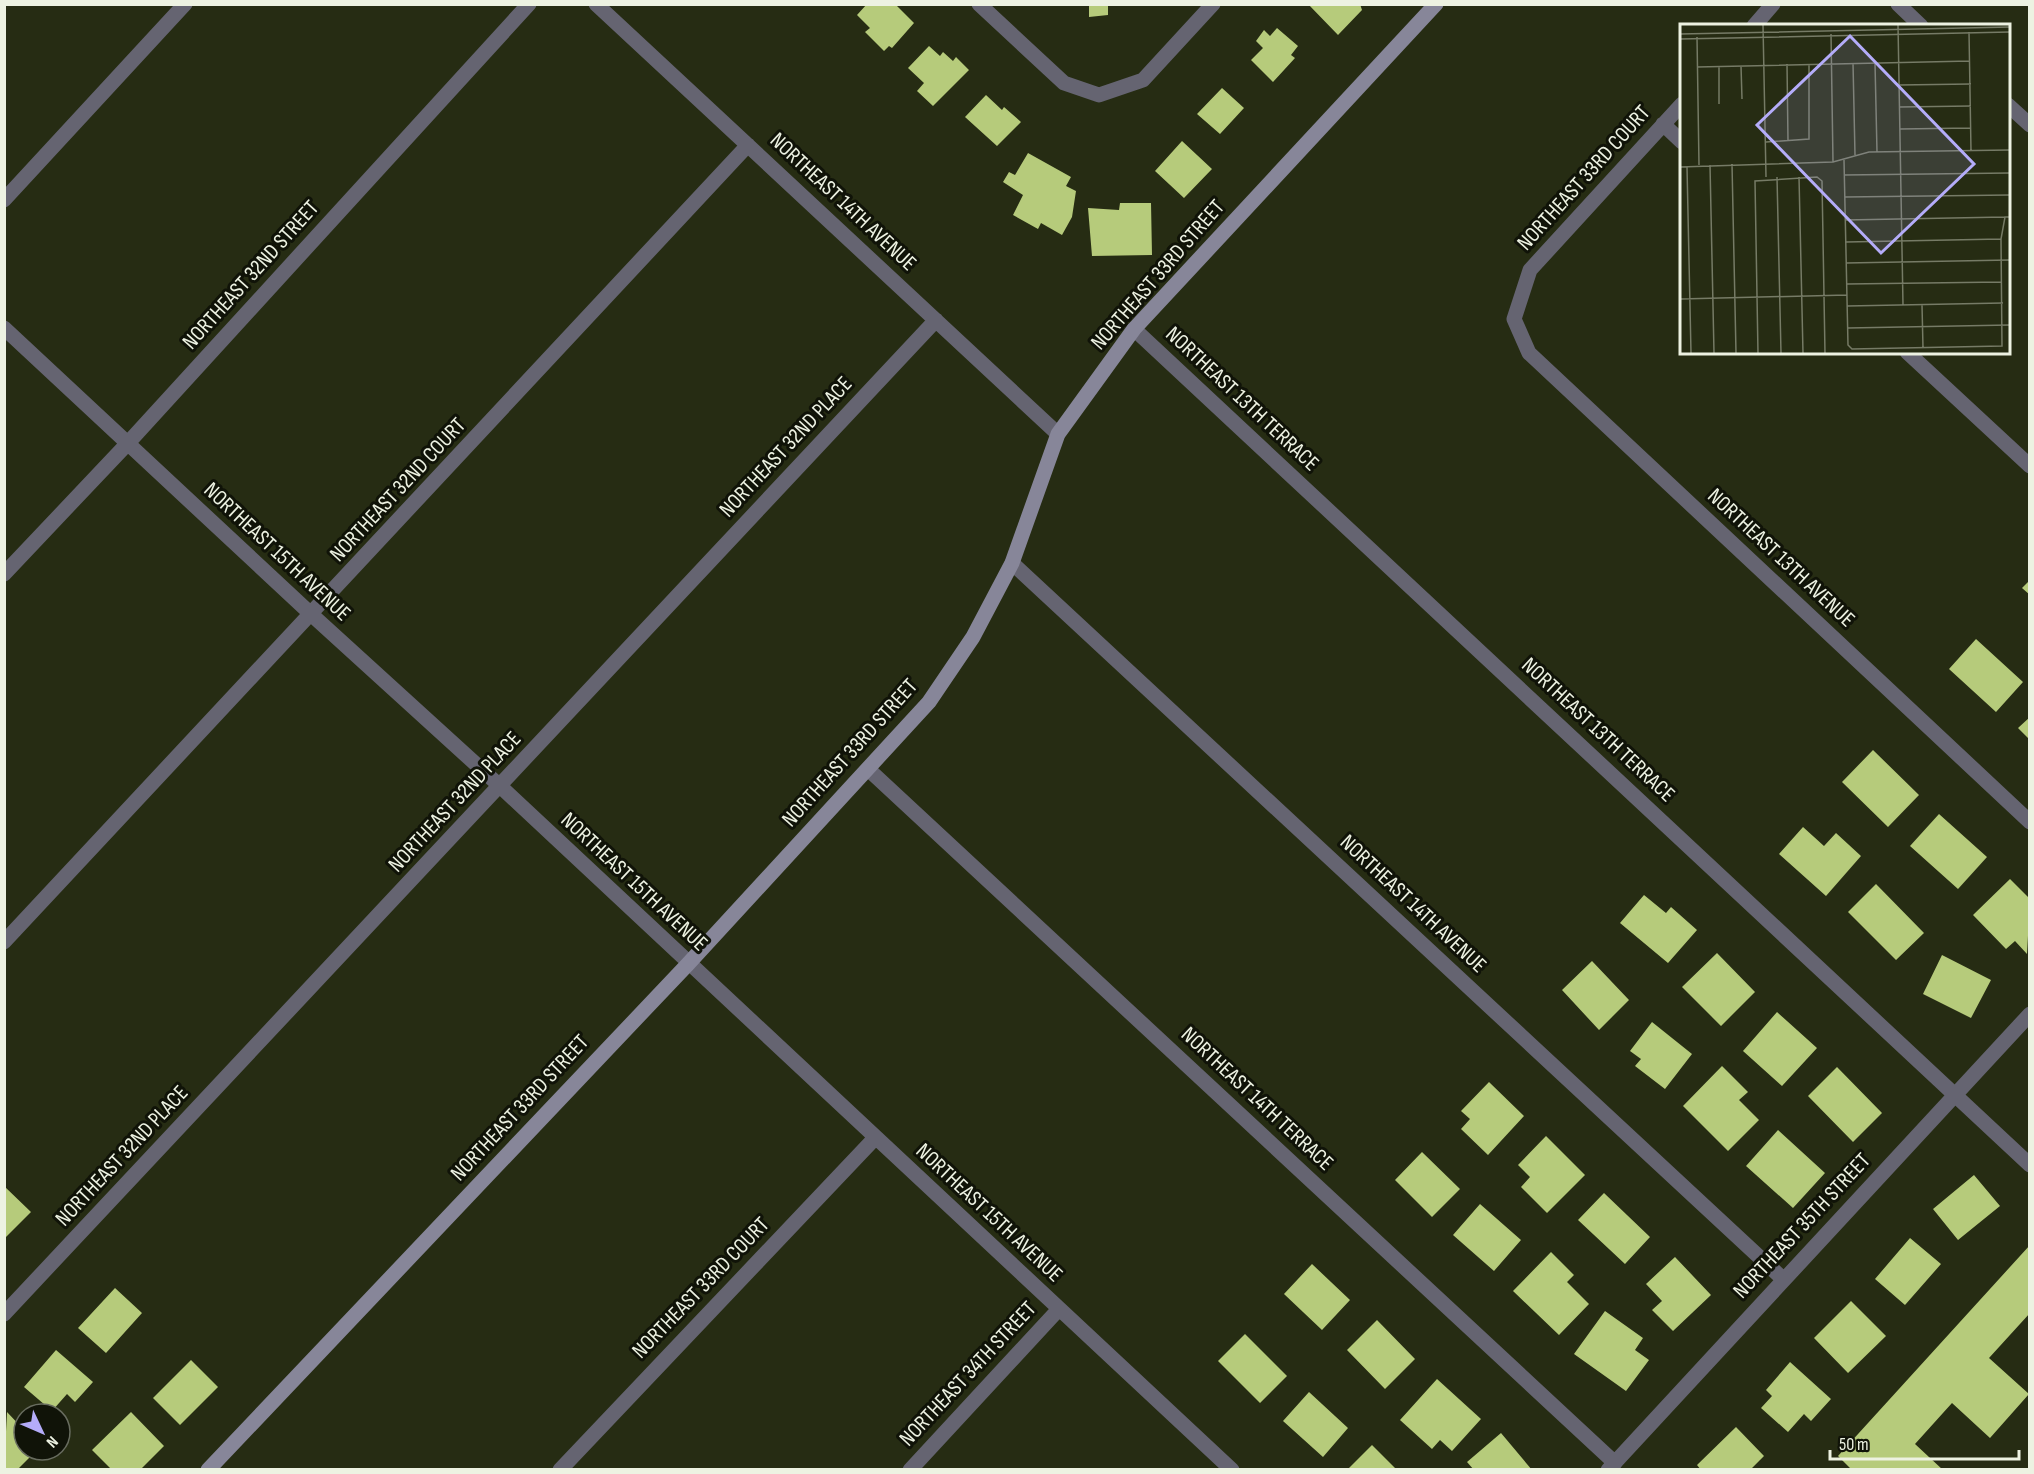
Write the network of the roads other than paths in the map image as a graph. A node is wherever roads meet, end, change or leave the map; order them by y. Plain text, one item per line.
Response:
1 (185, 4) edge
2 (529, 4) edge
3 (596, 4) edge
4 (979, 4) edge
5 (1213, 4) edge
6 (1436, 4) edge
7 (1773, 4) edge
8 (1898, 4) edge
9 (1756, 24) edge
10 (1919, 24) edge
11 (1680, 106) edge
12 (2010, 107) edge
13 (1663, 124) junction
14 (2030, 125) edge
15 (1680, 140) edge
16 (748, 145) junction
17 (4, 200) edge
18 (1514, 319) joint
19 (936, 320) junction
20 (4, 328) edge
21 (1134, 329) junction
22 (1909, 354) edge
23 (1058, 434) junction
24 (128, 444) junction
25 (2030, 466) edge
26 (1012, 563) junction
27 (4, 574) edge
28 (312, 615) junction
29 (868, 769) junction
30 (501, 787) junction
31 (2030, 822) edge
32 (4, 942) edge
33 (688, 964) junction
34 (2030, 1014) edge
35 (1957, 1094) junction
36 (875, 1137) junction
37 (2030, 1165) edge
38 (1783, 1279) junction
39 (1059, 1309) junction
40 (4, 1314) edge
41 (1612, 1466) edge
42 (208, 1470) edge
43 (560, 1470) edge
44 (910, 1470) edge
45 (1232, 1470) edge

1 - 17 street
2 - 24 street, NORTHEAST 32ND STREET
3 - 16 street, NORTHEAST 14TH AVENUE
4 - 5 street
6 - 21 street, NORTHEAST 33RD STREET
7 - 9 street
8 - 10 street
11 - 13 street, NORTHEAST 33RD COURT
12 - 14 street
13 - 15 street
13 - 18 street, NORTHEAST 33RD COURT
16 - 19 street, NORTHEAST 14TH AVENUE
16 - 28 street, NORTHEAST 32ND COURT
18 - 31 street, NORTHEAST 13TH AVENUE
19 - 23 street, NORTHEAST 14TH AVENUE
19 - 30 street, NORTHEAST 32ND PLACE
20 - 24 street, NORTHEAST 15TH AVENUE
21 - 23 street, NORTHEAST 33RD STREET
21 - 35 street, NORTHEAST 13TH TERRACE
22 - 25 street
23 - 26 street, NORTHEAST 33RD STREET
24 - 27 street, NORTHEAST 32ND STREET
24 - 28 street, NORTHEAST 15TH AVENUE
26 - 29 street, NORTHEAST 33RD STREET
26 - 38 street, NORTHEAST 14TH AVENUE
28 - 30 street, NORTHEAST 15TH AVENUE
28 - 32 street, NORTHEAST 32ND COURT
29 - 33 street, NORTHEAST 33RD STREET
29 - 41 street, NORTHEAST 14TH TERRACE
30 - 33 street, NORTHEAST 15TH AVENUE
30 - 40 street, NORTHEAST 32ND PLACE
33 - 36 street, NORTHEAST 15TH AVENUE
33 - 42 street, NORTHEAST 33RD STREET
34 - 35 street, NORTHEAST 35TH STREET
35 - 37 street, NORTHEAST 13TH TERRACE
35 - 38 street, NORTHEAST 35TH STREET
36 - 39 street, NORTHEAST 15TH AVENUE
36 - 43 street, NORTHEAST 33RD COURT
38 - 41 street, NORTHEAST 35TH STREET
39 - 44 street, NORTHEAST 34TH STREET
39 - 45 street, NORTHEAST 15TH AVENUE

